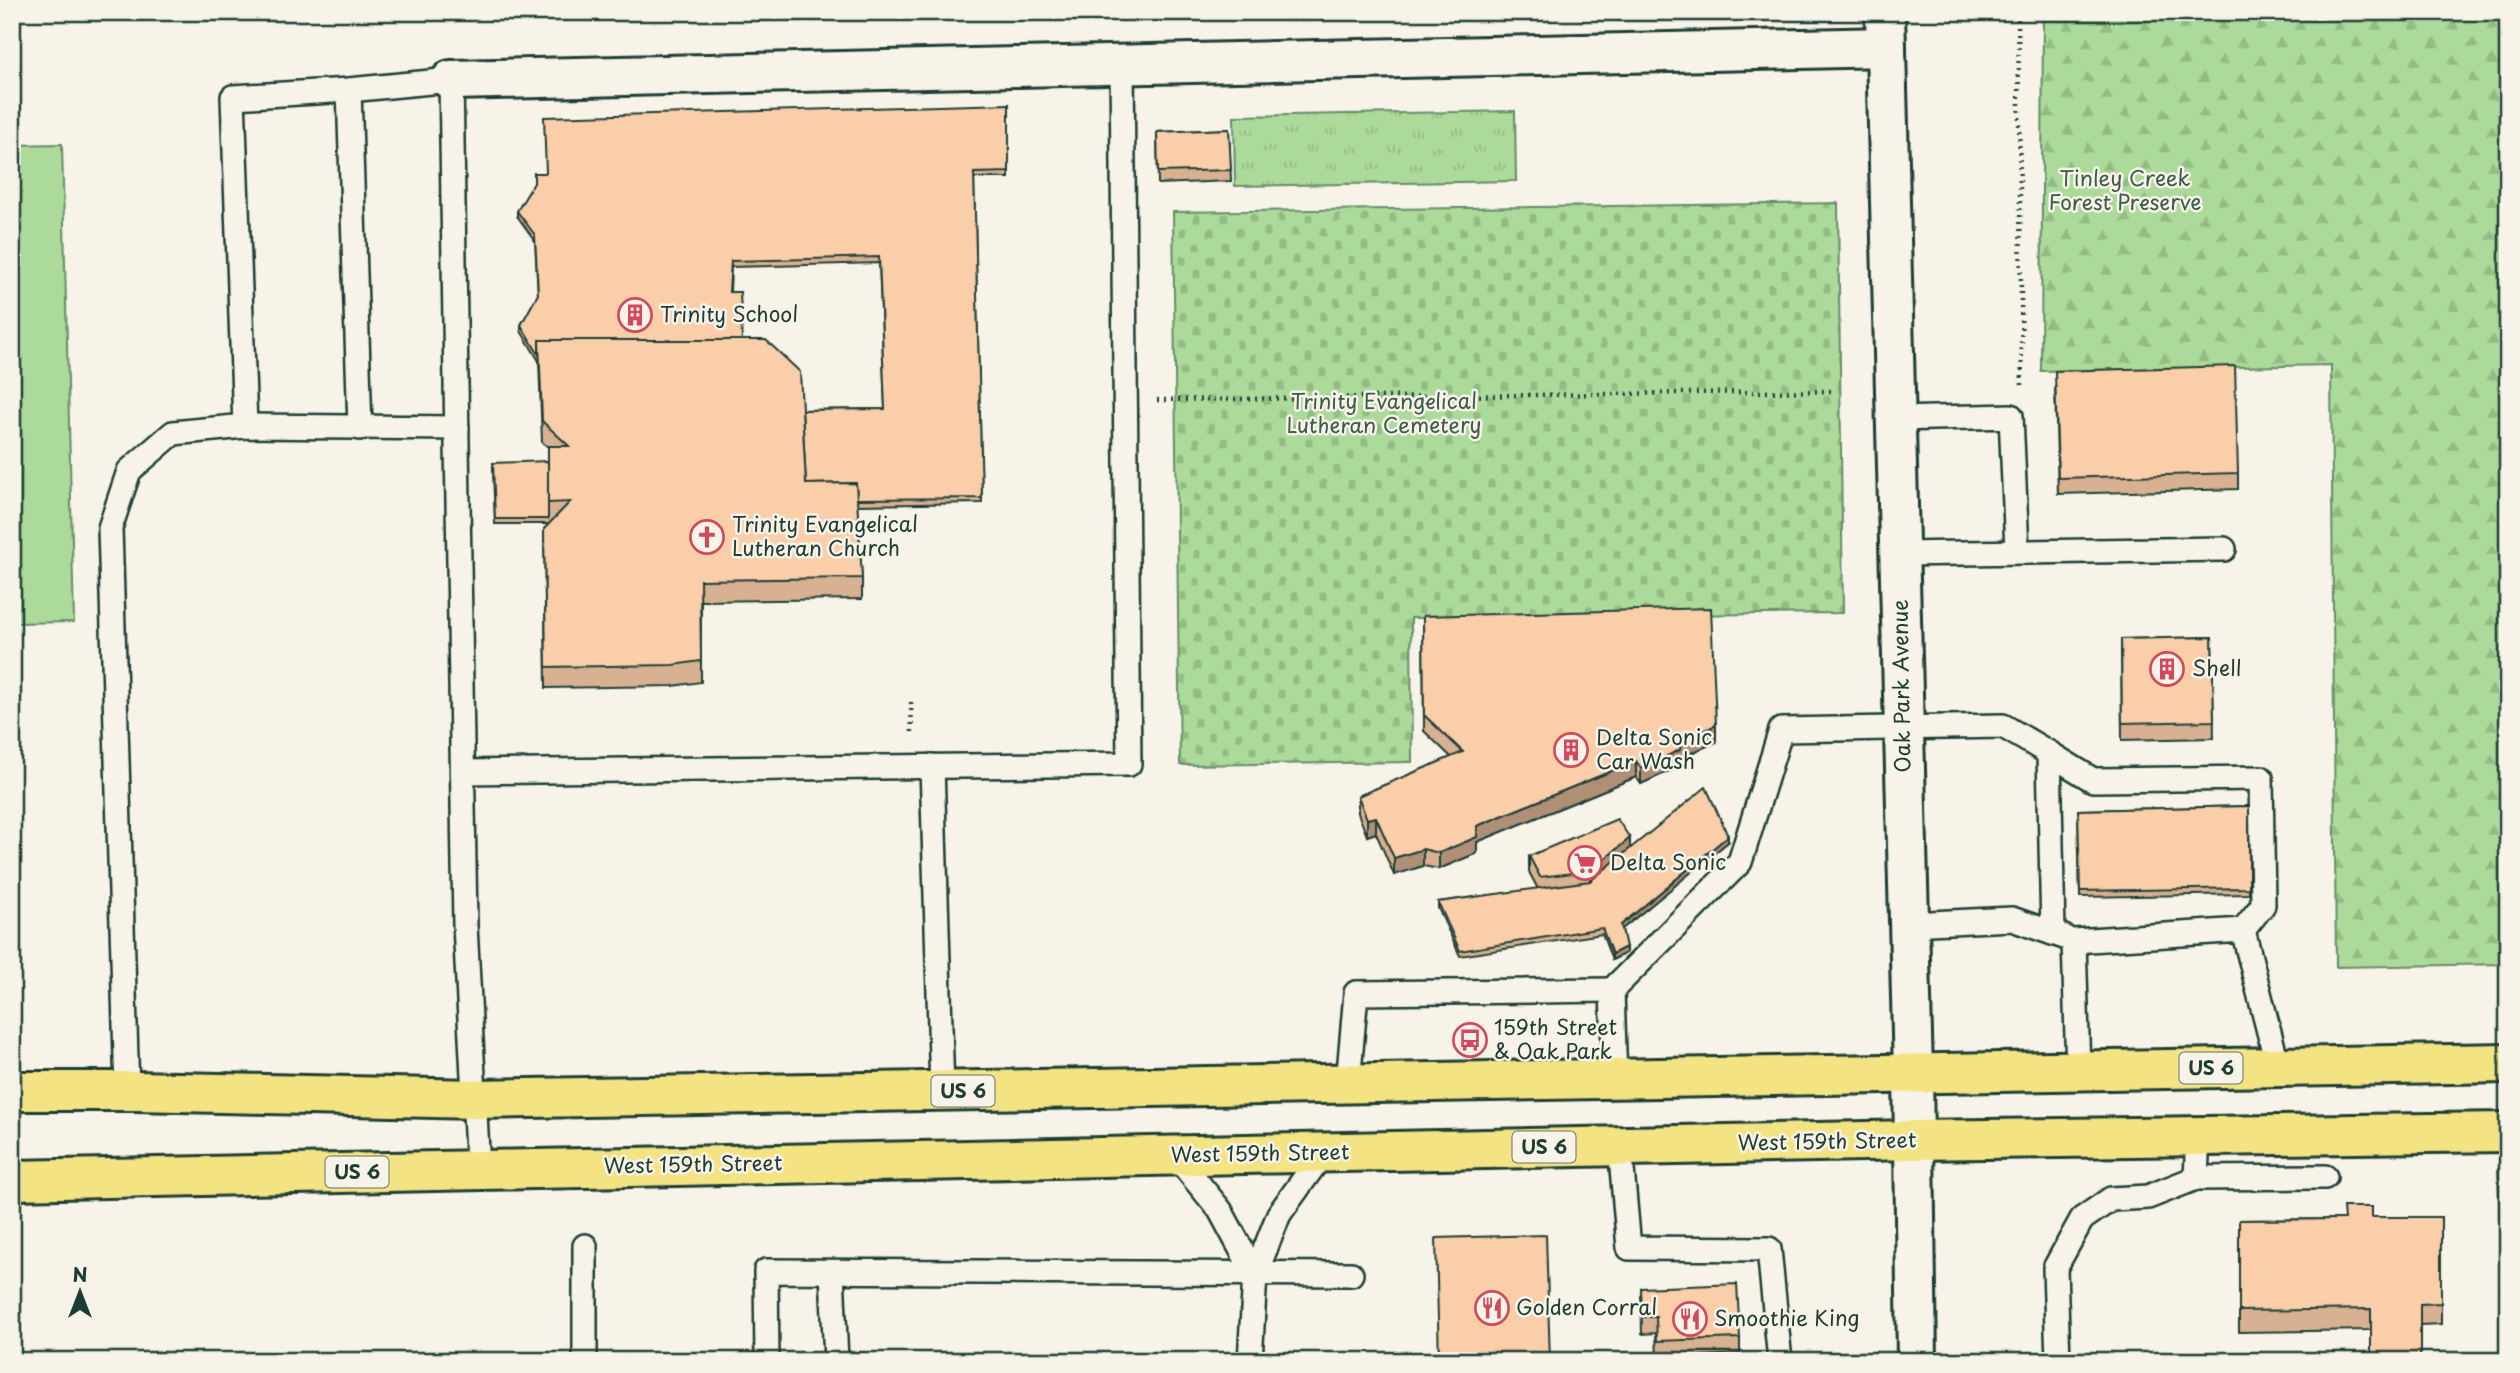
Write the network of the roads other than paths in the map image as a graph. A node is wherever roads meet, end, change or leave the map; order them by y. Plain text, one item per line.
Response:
1 (1885, 30) edge
2 (1122, 67) junction
3 (451, 80) junction
4 (349, 90) junction
5 (1896, 419) junction
6 (245, 426) junction
7 (360, 428) junction
8 (457, 428) junction
9 (2224, 548) dead end
10 (2017, 550) junction
11 (1900, 554) junction
12 (1903, 730) junction
13 (2049, 753) junction
14 (932, 766) junction
15 (464, 772) junction
16 (1909, 924) junction
17 (2243, 930) junction
18 (2053, 933) junction
19 (2074, 941) junction
20 (1612, 990) junction
21 (2508, 1063) edge
22 (2278, 1067) junction
23 (2078, 1070) junction
24 (1913, 1072) junction
25 (1615, 1080) junction
26 (1349, 1084) junction
27 (12, 1091) edge
28 (127, 1091) junction
29 (942, 1091) junction
30 (475, 1099) junction
31 (2508, 1132) edge
32 (2198, 1135) junction
33 (1913, 1140) junction
34 (1620, 1146) junction
35 (1323, 1153) junction
36 (1175, 1155) junction
37 (478, 1170) junction
38 (2325, 1177) dead end
39 (2196, 1178) junction
40 (12, 1180) edge
41 (585, 1246) dead end
42 (832, 1272) junction
43 (1351, 1274) dead end
44 (1255, 1275) junction
45 (585, 1361) edge
46 (768, 1361) edge
47 (836, 1361) edge
48 (1250, 1361) edge
49 (1780, 1361) edge
50 (1917, 1361) edge
51 (2058, 1361) edge

1 - 2 street
1 - 5 street, Oak Park Avenue
2 - 3 street
2 - 14 lane
3 - 4 lane
3 - 8 lane
4 - 6 lane
4 - 7 lane
5 - 10 lane
5 - 11 street, Oak Park Avenue
6 - 7 lane
6 - 28 lane
7 - 8 lane
8 - 15 lane
9 - 10 lane
10 - 11 lane
11 - 12 street, Oak Park Avenue
12 - 13 lane
12 - 16 street, Oak Park Avenue
12 - 20 lane
13 - 17 lane
13 - 18 lane
14 - 15 lane
14 - 29 lane
15 - 30 lane
16 - 18 lane
16 - 24 street, Oak Park Avenue
17 - 19 lane
17 - 22 lane
18 - 19 lane
19 - 23 lane
20 - 25 lane
20 - 26 lane
21 - 22 main road, US 6
22 - 23 main road, US 6
23 - 24 main road, US 6
24 - 25 main road, US 6
24 - 33 street, Oak Park Avenue
25 - 26 main road, US 6
26 - 29 main road, US 6
27 - 28 main road, US 6
28 - 30 main road, US 6
29 - 30 main road, US 6
30 - 37 lane
31 - 32 main road, West 159th Street / US 6
32 - 33 main road, West 159th Street / US 6
32 - 39 lane
33 - 34 main road, West 159th Street / US 6
33 - 50 street, Oak Park Avenue
34 - 35 main road, West 159th Street / US 6
34 - 49 lane
35 - 36 main road, West 159th Street / US 6
35 - 44 lane
36 - 37 main road, West 159th Street / US 6
36 - 44 lane
37 - 40 main road, West 159th Street / US 6
38 - 39 lane
39 - 51 lane
41 - 45 lane
42 - 44 lane
42 - 46 lane
42 - 47 lane
43 - 44 lane
44 - 48 lane

